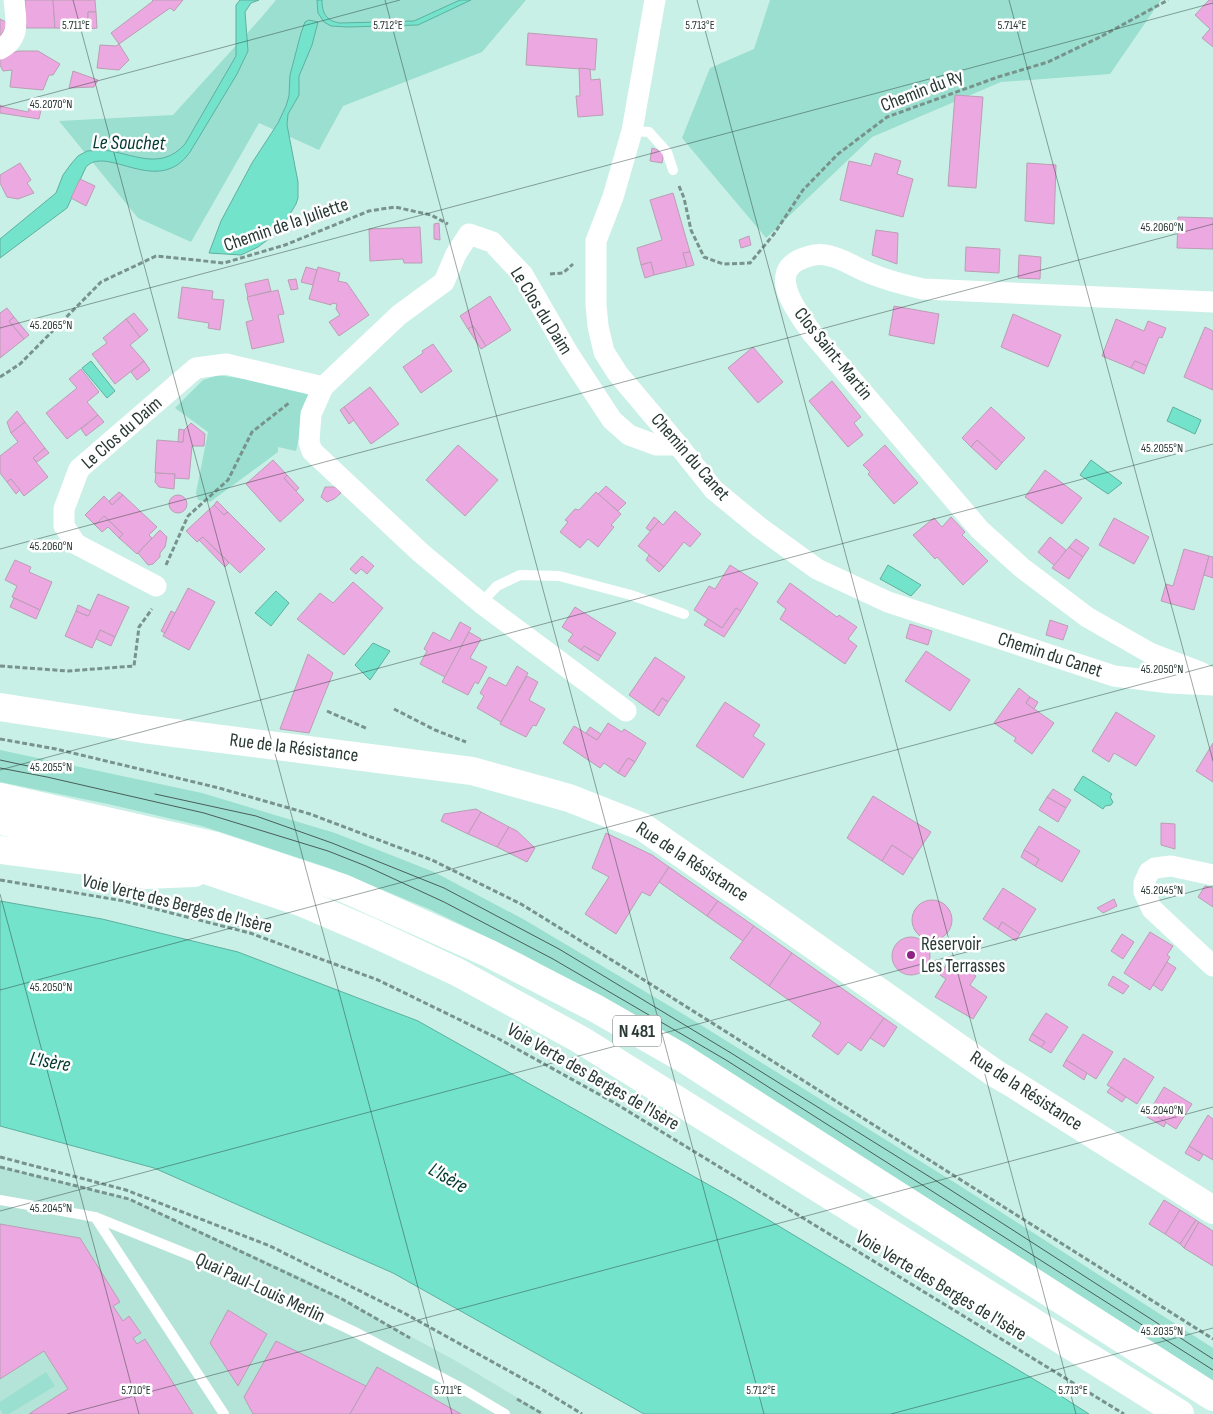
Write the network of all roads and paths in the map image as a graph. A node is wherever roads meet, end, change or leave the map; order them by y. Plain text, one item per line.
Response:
1 (14, 0) edge
2 (655, 0) edge
3 (1168, 0) edge
4 (0, 49) edge
5 (632, 131) junction
6 (673, 170) joint
7 (469, 234) junction
8 (596, 241) junction
9 (523, 275) junction
10 (1213, 302) edge
11 (0, 377) edge
12 (323, 387) junction
13 (678, 445) junction
14 (156, 586) junction
15 (481, 603) junction
16 (684, 614) dead end
17 (0, 666) edge
18 (1213, 680) edge
19 (1213, 685) edge
20 (0, 707) edge
21 (626, 711) dead end
22 (0, 797) edge
23 (0, 820) edge
24 (0, 850) edge
25 (211, 872) junction
26 (1213, 875) edge
27 (0, 880) edge
28 (1213, 966) edge
29 (0, 1157) edge
30 (0, 1200) edge
31 (1213, 1210) edge
32 (96, 1217) junction
33 (1213, 1397) edge
34 (224, 1414) edge
35 (505, 1414) edge
36 (582, 1414) edge
37 (1124, 1414) edge
38 (1180, 1414) edge

1 - 4 street
2 - 5 street, Chemin du Canet
3 - 6 path, Chemin du Ry
5 - 6 lane
5 - 8 street, Chemin du Canet
7 - 9 street, Le Clos du Daim
7 - 11 path, Chemin de la Juliette
7 - 12 street
8 - 9 path
8 - 13 street, Chemin du Canet
9 - 13 street, Le Clos du Daim
10 - 18 street, Clos Saint-Martin
12 - 14 path
12 - 14 street, Le Clos du Daim
12 - 15 street
13 - 19 street, Chemin du Canet
14 - 17 path
15 - 16 lane
15 - 21 street
20 - 31 main road, Rue de la Résistance
22 - 33 main road, N 481
23 - 25 main road, N 481
24 - 25 main road
25 - 38 main road, N 481
26 - 28 street
27 - 37 path, Voie Verte des Berges de l'Isère
29 - 36 path
30 - 32 lane, Quai Paul-Louis Merlin
32 - 34 lane
32 - 35 lane, Quai Paul-Louis Merlin

